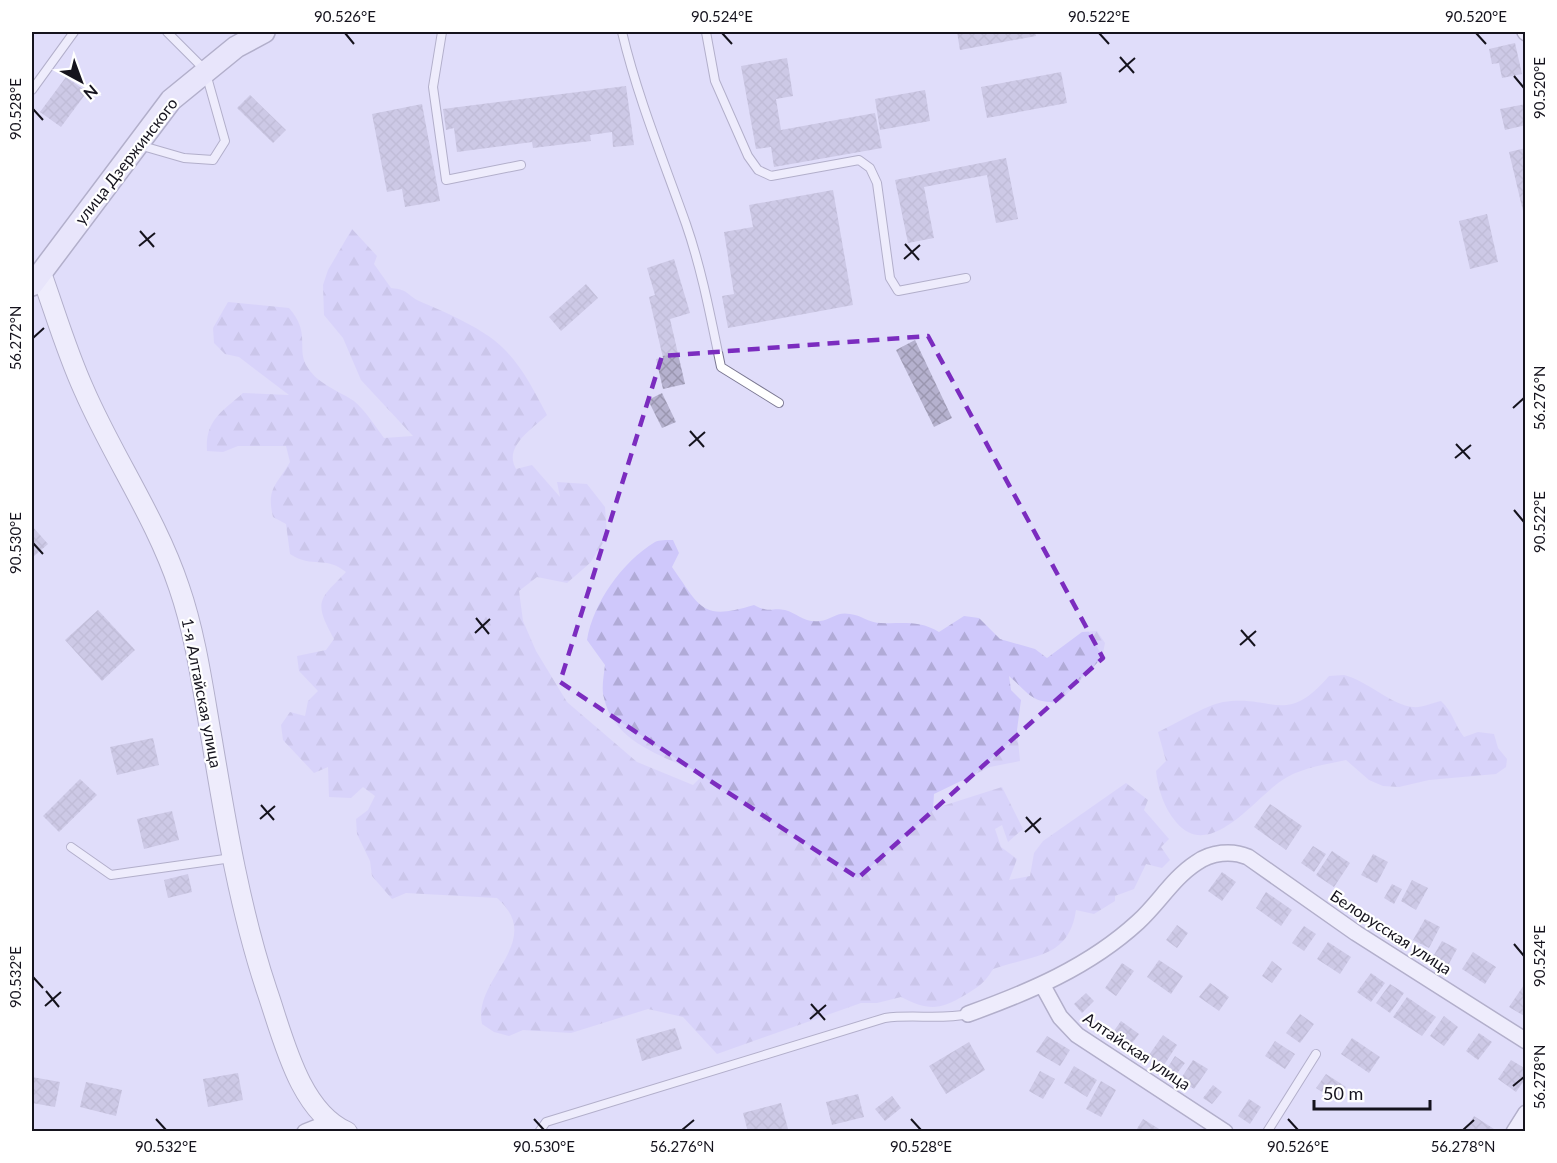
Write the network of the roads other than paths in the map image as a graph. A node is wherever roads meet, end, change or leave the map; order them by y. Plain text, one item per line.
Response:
1 (74, 32) edge
2 (167, 32) edge
3 (264, 32) edge
4 (442, 32) edge
5 (622, 32) edge
6 (706, 32) edge
7 (205, 70) junction
8 (32, 90) edge
9 (137, 145) junction
10 (521, 165) dead end
11 (966, 278) dead end
12 (36, 279) edge
13 (779, 403) dead end
14 (71, 848) dead end
15 (232, 858) junction
16 (1043, 986) junction
17 (969, 1014) joint
18 (1526, 1041) edge
19 (1316, 1054) dead end
20 (1526, 1113) edge
21 (336, 1128) edge
22 (305, 1131) edge
23 (539, 1131) edge
24 (1226, 1131) edge
25 (1267, 1131) edge
26 (1514, 1131) edge

1 - 8 lane
2 - 7 lane
3 - 7 main road, улица Дзержинского
4 - 10 lane
5 - 13 lane
6 - 11 lane
7 - 9 main road, улица Дзержинского
7 - 9 lane
9 - 12 main road, улица Дзержинского
12 - 15 street, 1-я Алтайская улица
14 - 15 lane
15 - 21 street, 1-я Алтайская улица
16 - 17 street
16 - 18 street, Белорусская улица
16 - 24 street, Алтайская улица
17 - 23 lane
19 - 25 lane
20 - 26 street
21 - 22 street, 1-я Алтайская улица

